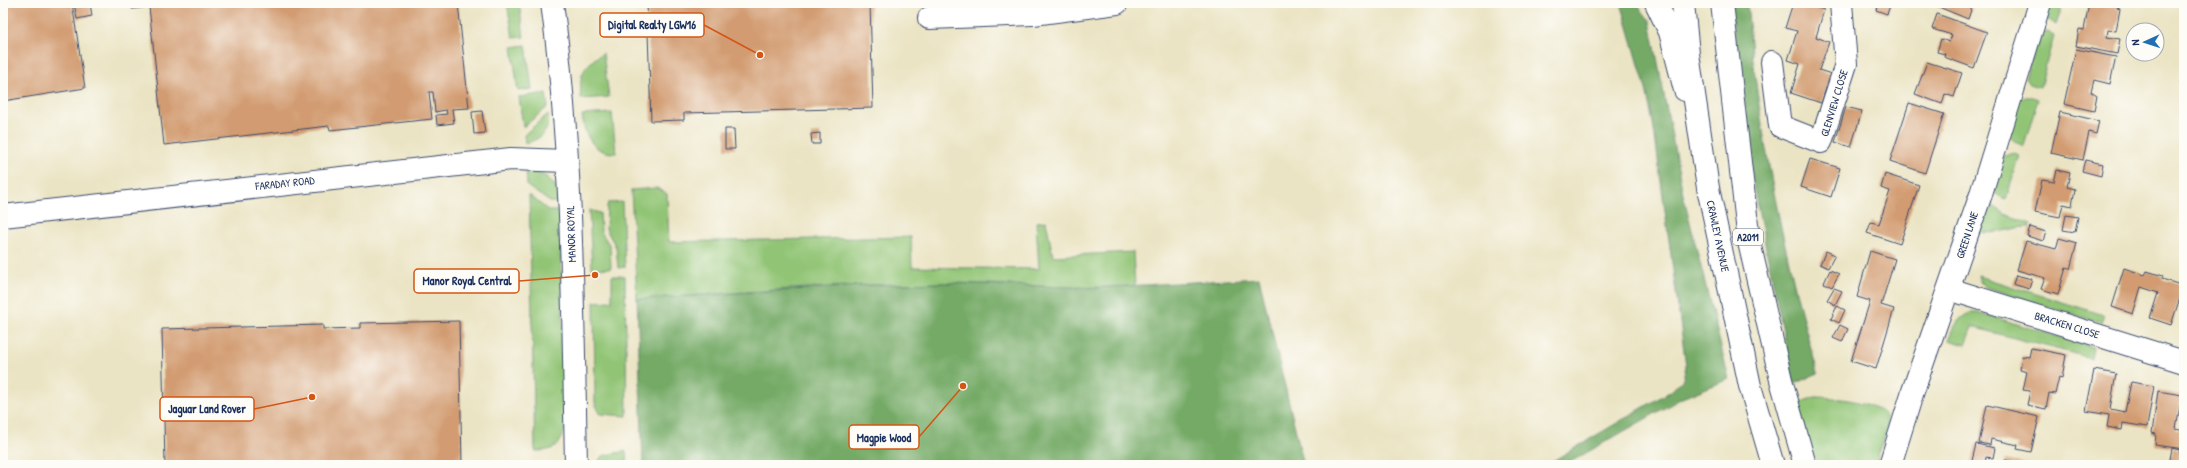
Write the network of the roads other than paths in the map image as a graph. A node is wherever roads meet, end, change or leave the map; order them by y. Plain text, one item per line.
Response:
1 (552, 3) edge
2 (1116, 3) edge
3 (1656, 3) edge
4 (1683, 3) edge
5 (1722, 3) edge
6 (1841, 3) edge
7 (2040, 3) edge
8 (929, 18) dead end
9 (1772, 62) dead end
10 (567, 161) junction
11 (1708, 188) junction
12 (3, 216) edge
13 (1949, 288) junction
14 (2184, 362) edge
15 (576, 465) edge
16 (1773, 465) edge
17 (1805, 465) edge
18 (1890, 465) edge

1 - 10 street, MANOR ROYAL
2 - 8 street
3 - 11 street
4 - 11 street, CRAWLEY AVENUE / A2011
5 - 17 street, A2011
6 - 9 street, GLENVIEW CLOSE
7 - 13 street, GREEN LANE
10 - 12 street, FARADAY ROAD
10 - 15 street, MANOR ROYAL
11 - 16 street, CRAWLEY AVENUE / A2011
13 - 14 street, BRACKEN CLOSE
13 - 18 street, GREEN LANE

